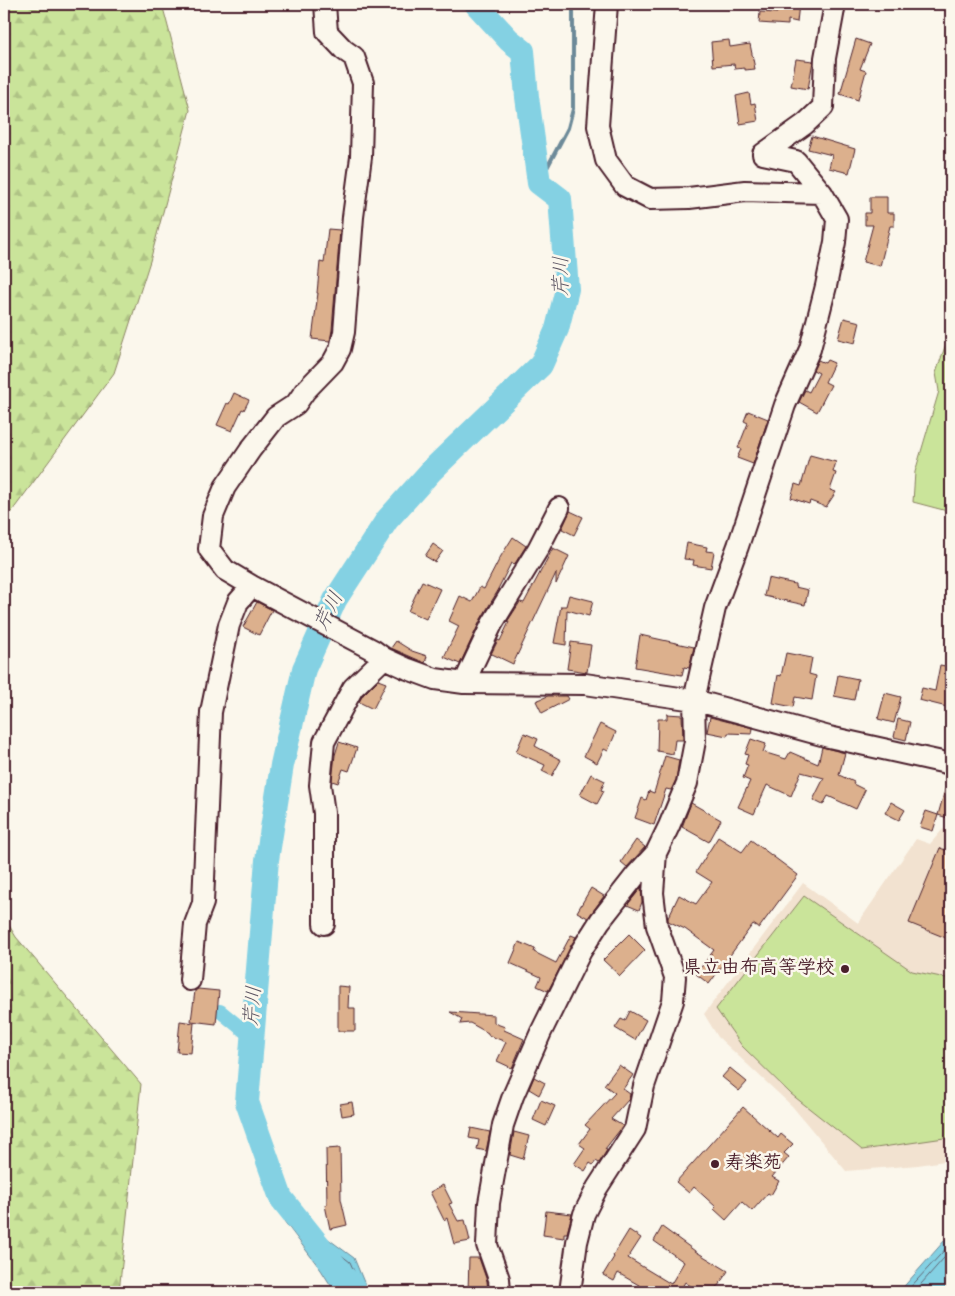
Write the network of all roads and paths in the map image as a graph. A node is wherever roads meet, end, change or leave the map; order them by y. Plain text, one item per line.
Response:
1 (325, 4) edge
2 (607, 4) edge
3 (835, 4) edge
4 (822, 193) junction
5 (558, 508) dead end
6 (252, 586) junction
7 (379, 654) junction
8 (464, 682) junction
9 (694, 700) junction
10 (951, 764) edge
11 (656, 853) junction
12 (324, 924) dead end
13 (190, 980) dead end
14 (500, 1292) edge
15 (570, 1292) edge

1 - 6 street
2 - 4 street
3 - 4 street
4 - 9 street
5 - 8 street
6 - 7 street
6 - 13 street
7 - 8 street
7 - 12 street
8 - 9 street
9 - 10 street
9 - 11 street
11 - 14 street
11 - 15 street

